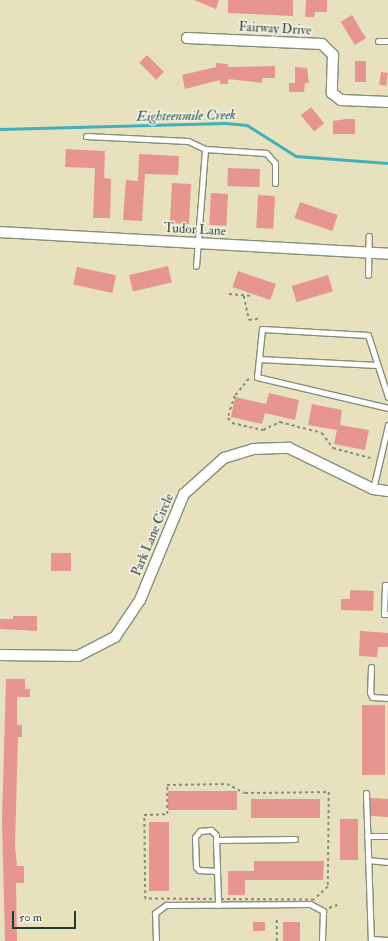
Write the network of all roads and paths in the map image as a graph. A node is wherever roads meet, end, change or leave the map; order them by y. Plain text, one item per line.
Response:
1 (187, 38) dead end
2 (378, 41) dead end
3 (388, 41) edge
4 (388, 102) edge
5 (86, 136) dead end
6 (205, 149) junction
7 (275, 183) dead end
8 (0, 232) edge
9 (369, 236) dead end
10 (198, 243) junction
11 (369, 253) junction
12 (388, 254) edge
13 (196, 266) dead end
14 (368, 275) dead end
15 (229, 294) dead end
16 (244, 296) junction
17 (254, 296) dead end
18 (261, 318) dead end
19 (259, 359) junction
20 (378, 365) junction
21 (249, 379) dead end
22 (388, 397) edge
23 (388, 408) edge
24 (388, 425) edge
25 (380, 461) junction
26 (373, 489) junction
27 (388, 491) edge
28 (388, 585) edge
29 (388, 614) edge
30 (0, 655) edge
31 (371, 667) dead end
32 (388, 698) edge
33 (366, 792) dead end
34 (367, 836) junction
35 (388, 836) edge
36 (295, 839) dead end
37 (216, 840) junction
38 (368, 860) junction
39 (388, 862) edge
40 (217, 871) junction
41 (218, 905) junction
42 (337, 905) dead end
43 (322, 911) junction
44 (277, 920) dead end
45 (371, 940) edge
46 (388, 940) edge
47 (156, 941) edge
48 (278, 941) edge
49 (322, 941) edge

1 - 4 street, Fairway Drive
2 - 3 lane
5 - 6 lane
6 - 7 lane
6 - 10 lane
8 - 10 street, Tudor Lane
9 - 11 lane
10 - 11 street, Tudor Lane
10 - 13 lane
11 - 12 street, Tudor Lane
11 - 14 lane
15 - 16 path
16 - 17 path
16 - 18 path
19 - 20 lane
19 - 20 lane
19 - 23 lane
20 - 22 lane
21 - 25 path
24 - 25 lane
25 - 26 lane
26 - 27 street, Park Lane Circle
26 - 30 street, Park Lane Circle
28 - 29 lane
31 - 32 lane
33 - 34 lane
34 - 35 lane
34 - 38 lane
36 - 37 lane
37 - 40 lane
37 - 40 lane
38 - 39 lane
38 - 45 lane
40 - 41 lane
41 - 43 lane
41 - 47 lane
42 - 43 path
43 - 49 lane
44 - 48 path
45 - 46 lane

